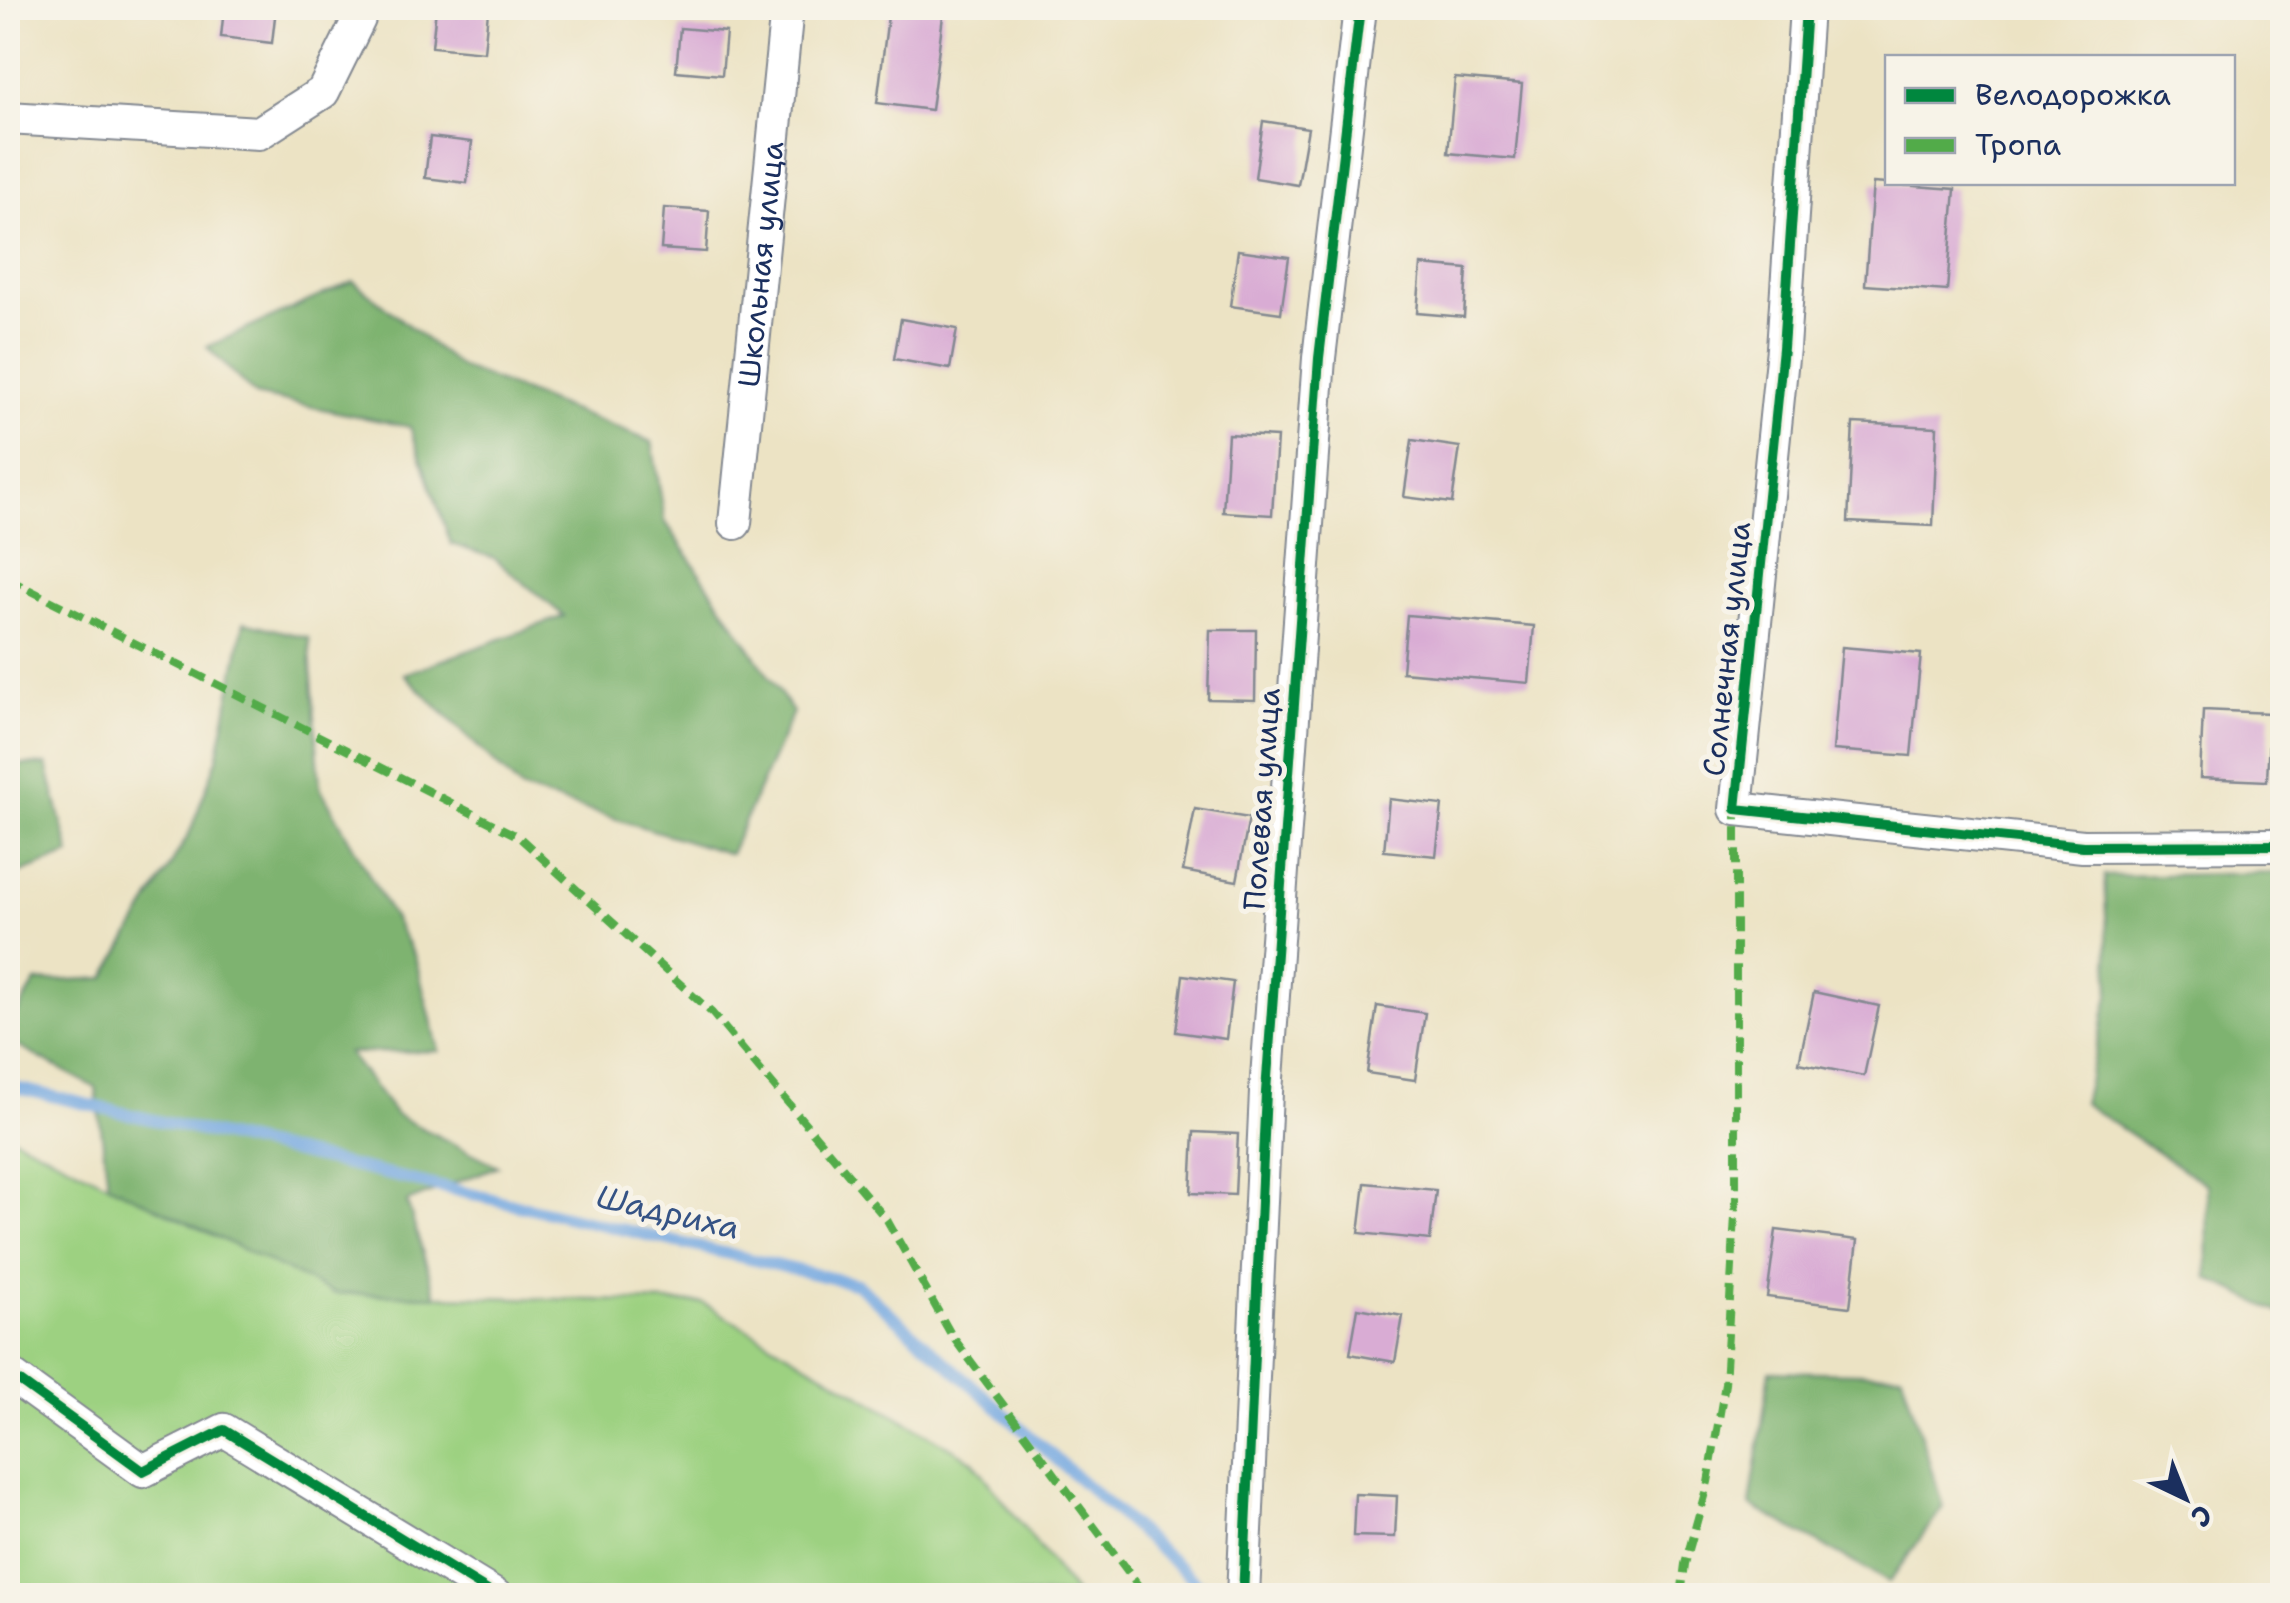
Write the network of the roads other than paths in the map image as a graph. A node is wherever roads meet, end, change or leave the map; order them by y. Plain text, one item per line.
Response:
1 (360, 8) edge
2 (787, 8) edge
3 (1360, 8) edge
4 (1806, 8) edge
5 (8, 118) edge
6 (735, 523) dead end
7 (2282, 845) edge
8 (8, 1372) edge
9 (496, 1596) edge
10 (1242, 1596) edge

1 - 5 street
2 - 6 street, Школьная улица
3 - 10 street, Полевая улица
4 - 7 street, Солнечная улица
8 - 9 street

